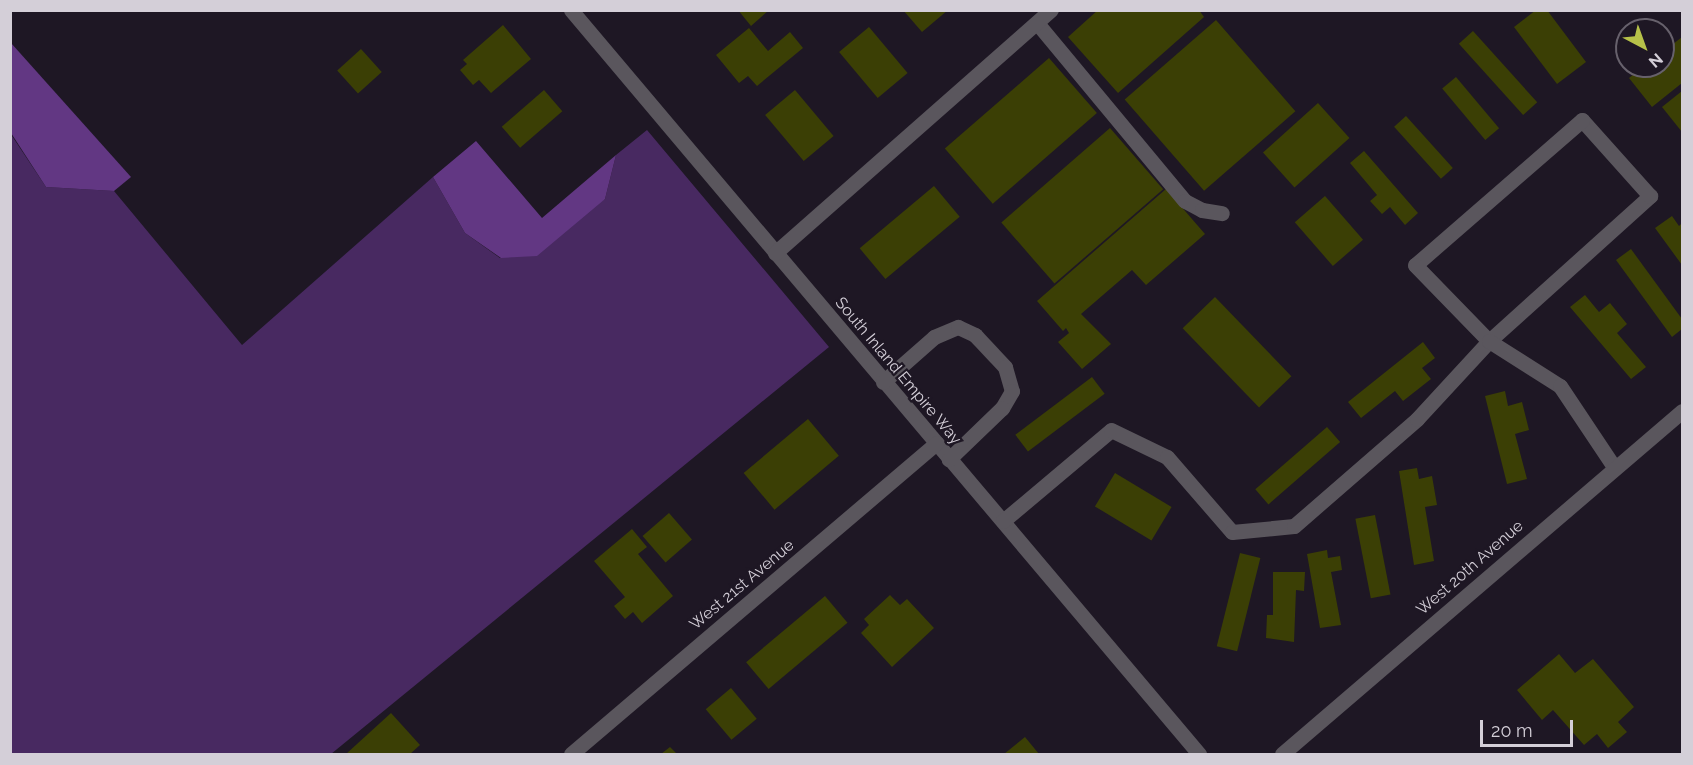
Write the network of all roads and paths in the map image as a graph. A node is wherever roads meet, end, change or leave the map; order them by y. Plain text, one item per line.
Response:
1 (571, 10) edge
2 (1051, 10) edge
3 (1036, 23) junction
4 (1222, 213) dead end
5 (775, 253) junction
6 (1489, 341) junction
7 (883, 382) junction
8 (1683, 411) edge
9 (936, 443) junction
10 (949, 459) junction
11 (1614, 466) junction
12 (1003, 520) junction
13 (571, 754) edge
14 (1199, 754) edge
15 (1282, 754) edge

1 - 5 street, South Inland Empire Way
2 - 3 street
3 - 4 street
3 - 5 street
5 - 7 street, South Inland Empire Way
6 - 6 street
6 - 11 street
6 - 12 street
7 - 9 street, South Inland Empire Way
7 - 10 street
8 - 11 street, West 20th Avenue
9 - 10 street, South Inland Empire Way
9 - 13 street, West 21st Avenue
10 - 12 street, South Inland Empire Way
11 - 15 street, West 20th Avenue
12 - 14 street, South Inland Empire Way

